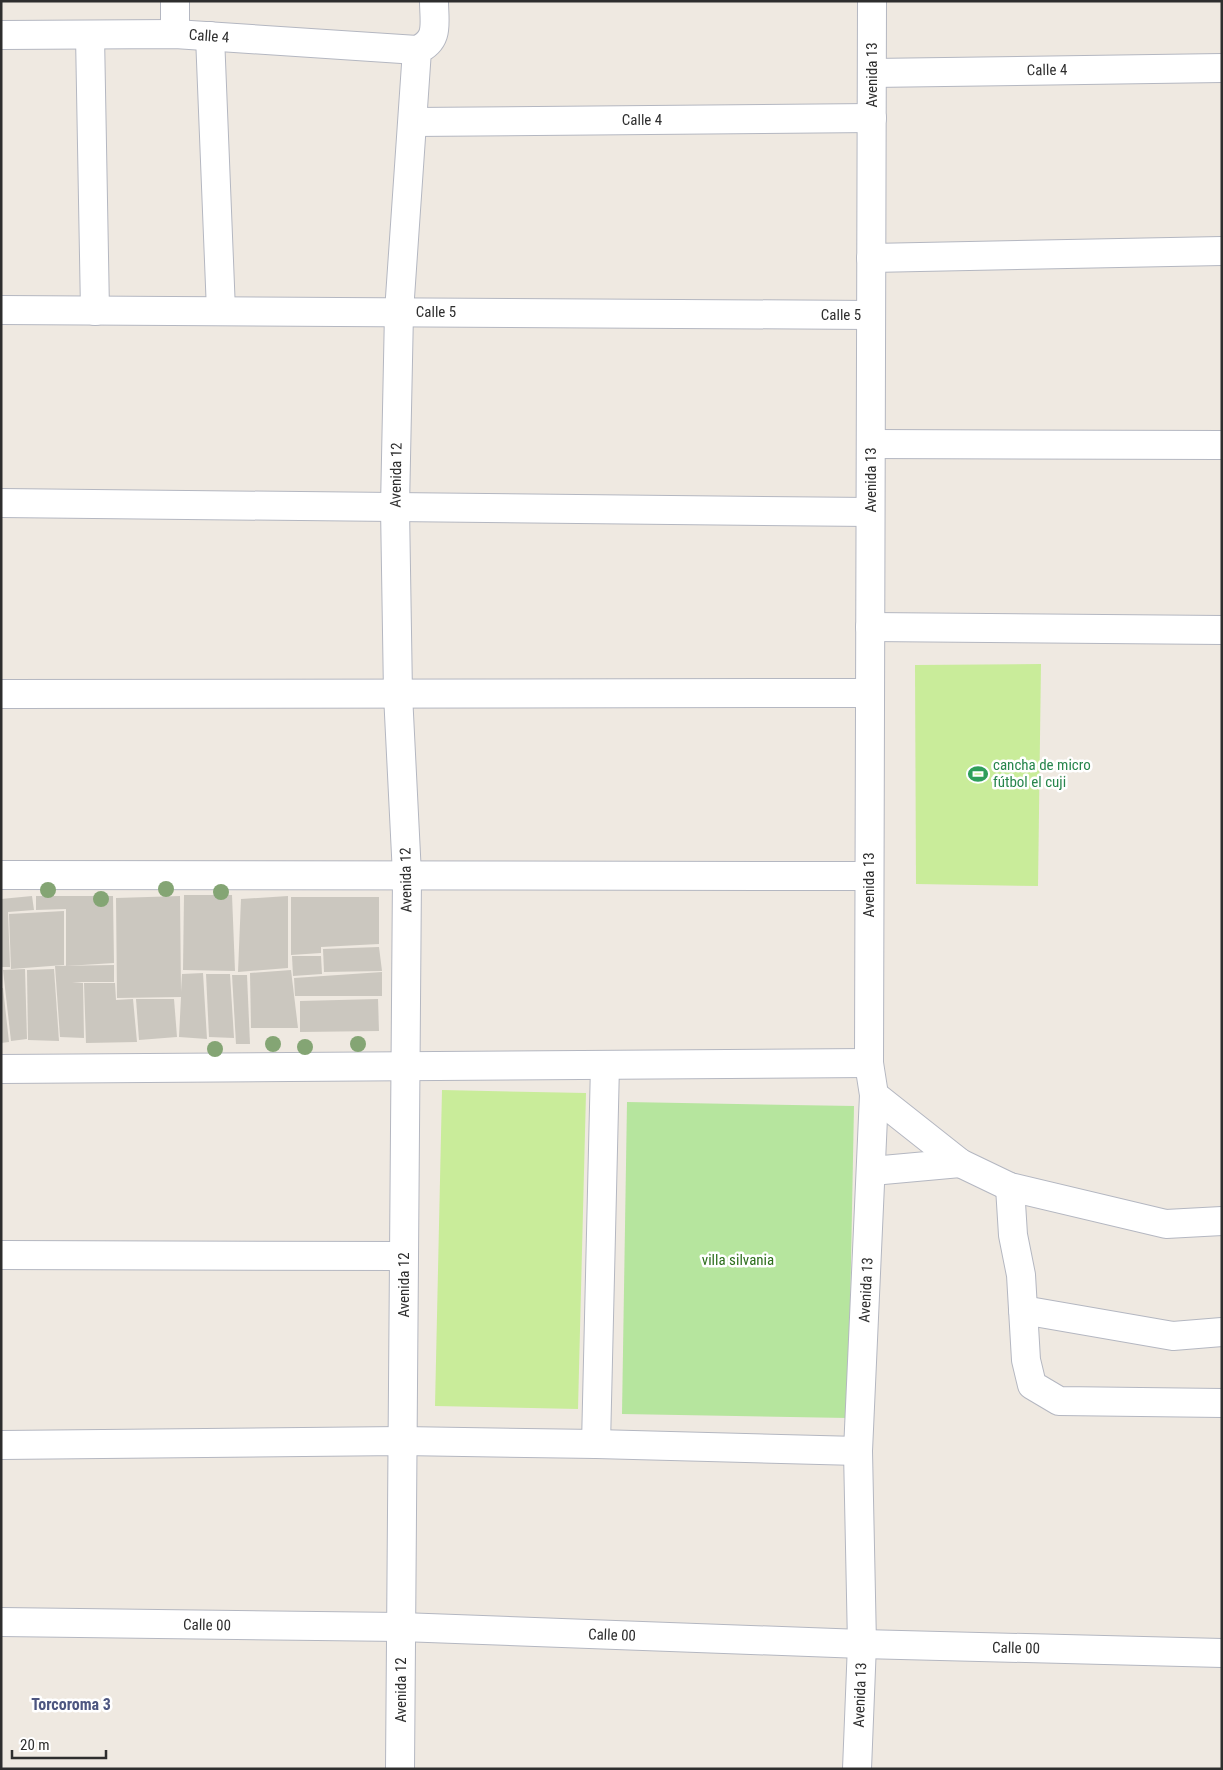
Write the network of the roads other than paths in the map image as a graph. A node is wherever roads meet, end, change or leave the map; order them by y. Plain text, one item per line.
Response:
1 (175, 1) edge
2 (434, 1) edge
3 (872, 1) edge
4 (175, 34) junction
5 (1, 35) edge
6 (90, 35) junction
7 (210, 36) junction
8 (417, 50) junction
9 (1222, 68) edge
10 (872, 73) junction
11 (872, 118) junction
12 (413, 122) junction
13 (1222, 251) edge
14 (871, 258) junction
15 (1, 310) edge
16 (95, 311) junction
17 (222, 311) junction
18 (399, 312) junction
19 (871, 315) junction
20 (871, 444) junction
21 (1222, 445) edge
22 (1, 502) edge
23 (395, 506) junction
24 (870, 512) junction
25 (870, 628) junction
26 (1222, 630) edge
27 (870, 693) junction
28 (1, 694) edge
29 (398, 694) junction
30 (1, 875) edge
31 (407, 875) junction
32 (869, 876) junction
33 (869, 1063) junction
34 (605, 1065) junction
35 (406, 1066) junction
36 (1, 1069) edge
37 (874, 1095) junction
38 (960, 1164) junction
39 (872, 1171) junction
40 (1010, 1187) junction
41 (1222, 1221) edge
42 (1, 1255) edge
43 (404, 1256) junction
44 (1023, 1310) junction
45 (1222, 1332) edge
46 (1222, 1403) edge
47 (402, 1442) junction
48 (596, 1444) junction
49 (1, 1445) edge
50 (858, 1451) junction
51 (1, 1622) edge
52 (401, 1627) junction
53 (862, 1644) junction
54 (1222, 1653) edge
55 (400, 1769) edge
56 (857, 1769) edge

1 - 4 street
2 - 8 street
3 - 10 street, Avenida 13
4 - 6 street, Calle 4
4 - 7 street, Calle 4
5 - 6 street, Calle 4
6 - 16 street
7 - 8 street, Calle 4
7 - 17 street
8 - 12 street, Avenida 12
9 - 10 street, Calle 4
10 - 11 street, Avenida 13
11 - 12 street, Calle 4
11 - 14 street, Avenida 13
12 - 18 street, Avenida 12
13 - 14 street
14 - 19 street, Avenida 13
15 - 16 street, Calle 5
16 - 17 street, Calle 5
17 - 18 street, Calle 5
18 - 19 street, Calle 5
18 - 23 street, Avenida 12
19 - 20 street, Avenida 13
20 - 21 street
20 - 24 street, Avenida 13
22 - 23 street
23 - 24 street
23 - 29 street, Avenida 12
24 - 25 street, Avenida 13
25 - 26 street
25 - 27 street, Avenida 13
27 - 29 street
27 - 32 street, Avenida 13
28 - 29 street
29 - 31 street, Avenida 12
30 - 31 street
31 - 32 street
31 - 35 street, Avenida 12
32 - 33 street, Avenida 13
33 - 34 street
33 - 37 street, Avenida 13
34 - 35 street
34 - 48 street
35 - 36 street
35 - 43 street, Avenida 12
37 - 38 street
37 - 39 street, Avenida 13
38 - 39 street
38 - 40 street
39 - 50 street, Avenida 13
40 - 41 street
40 - 44 street
42 - 43 street
43 - 47 street, Avenida 12
44 - 45 street
44 - 46 street
47 - 48 street
47 - 49 street
47 - 52 street, Avenida 12
48 - 50 street
50 - 53 street, Avenida 13
51 - 52 street, Calle 00
52 - 53 street, Calle 00
52 - 55 street, Avenida 12
53 - 54 street, Calle 00
53 - 56 street, Avenida 13

